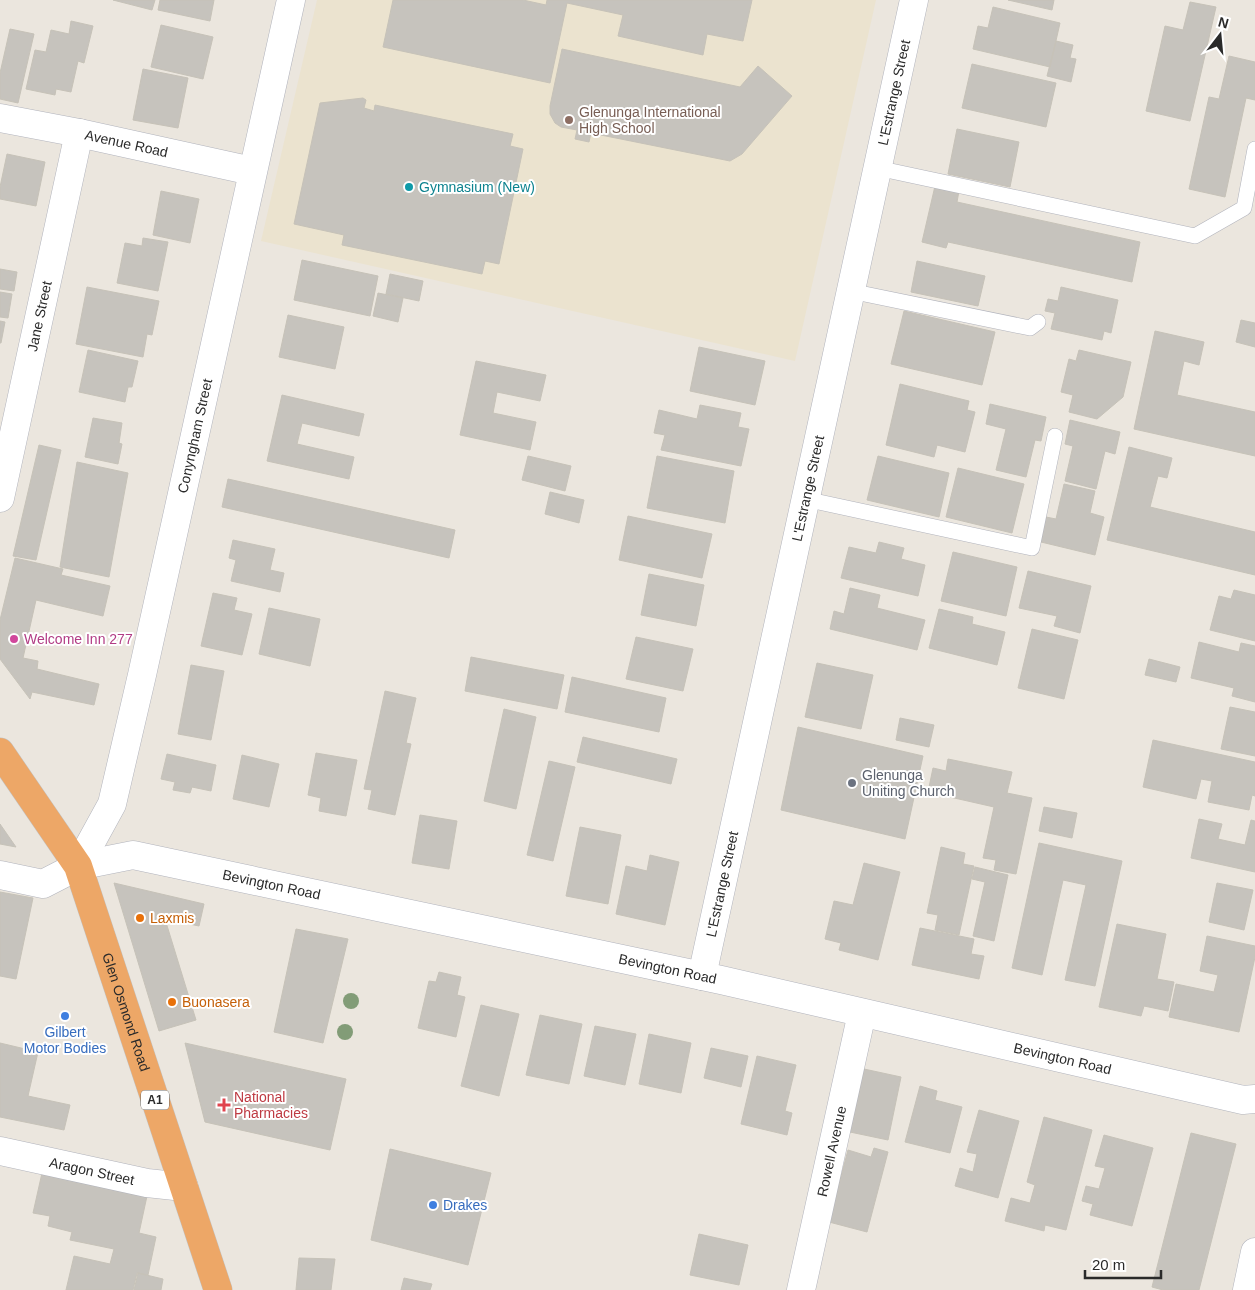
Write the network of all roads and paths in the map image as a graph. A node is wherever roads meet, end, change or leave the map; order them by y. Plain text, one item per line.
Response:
1 (291, 0) edge
2 (914, 0) edge
3 (0, 118) edge
4 (79, 133) junction
5 (1255, 149) edge
6 (877, 168) junction
7 (252, 171) junction
8 (850, 291) junction
9 (1038, 322) dead end
10 (1055, 436) dead end
11 (0, 498) edge
12 (805, 499) junction
13 (0, 752) edge
14 (78, 866) junction
15 (1, 875) edge
16 (702, 976) junction
17 (862, 1013) junction
18 (1255, 1099) edge
19 (0, 1151) edge
20 (184, 1187) junction
21 (1255, 1252) edge
22 (218, 1290) edge
23 (801, 1290) edge
24 (1247, 1290) edge

1 - 7 street, Conyngham Street
2 - 6 street, L'Estrange Street
3 - 4 street, Avenue Road
4 - 7 street, Avenue Road
4 - 11 street, Jane Street
5 - 6 lane
6 - 8 street, L'Estrange Street
7 - 14 street, Conyngham Street
8 - 9 lane
8 - 12 street, L'Estrange Street
10 - 12 lane
12 - 16 street, L'Estrange Street
13 - 14 highway, Glen Osmond Road / A1
14 - 15 street, Bevington Road
14 - 16 street, Bevington Road
14 - 20 highway, Glen Osmond Road / A1
16 - 17 street, Bevington Road
17 - 18 street, Bevington Road
17 - 23 street, Rowell Avenue
19 - 20 street, Aragon Street
20 - 22 highway, Glen Osmond Road / A1
21 - 24 street

